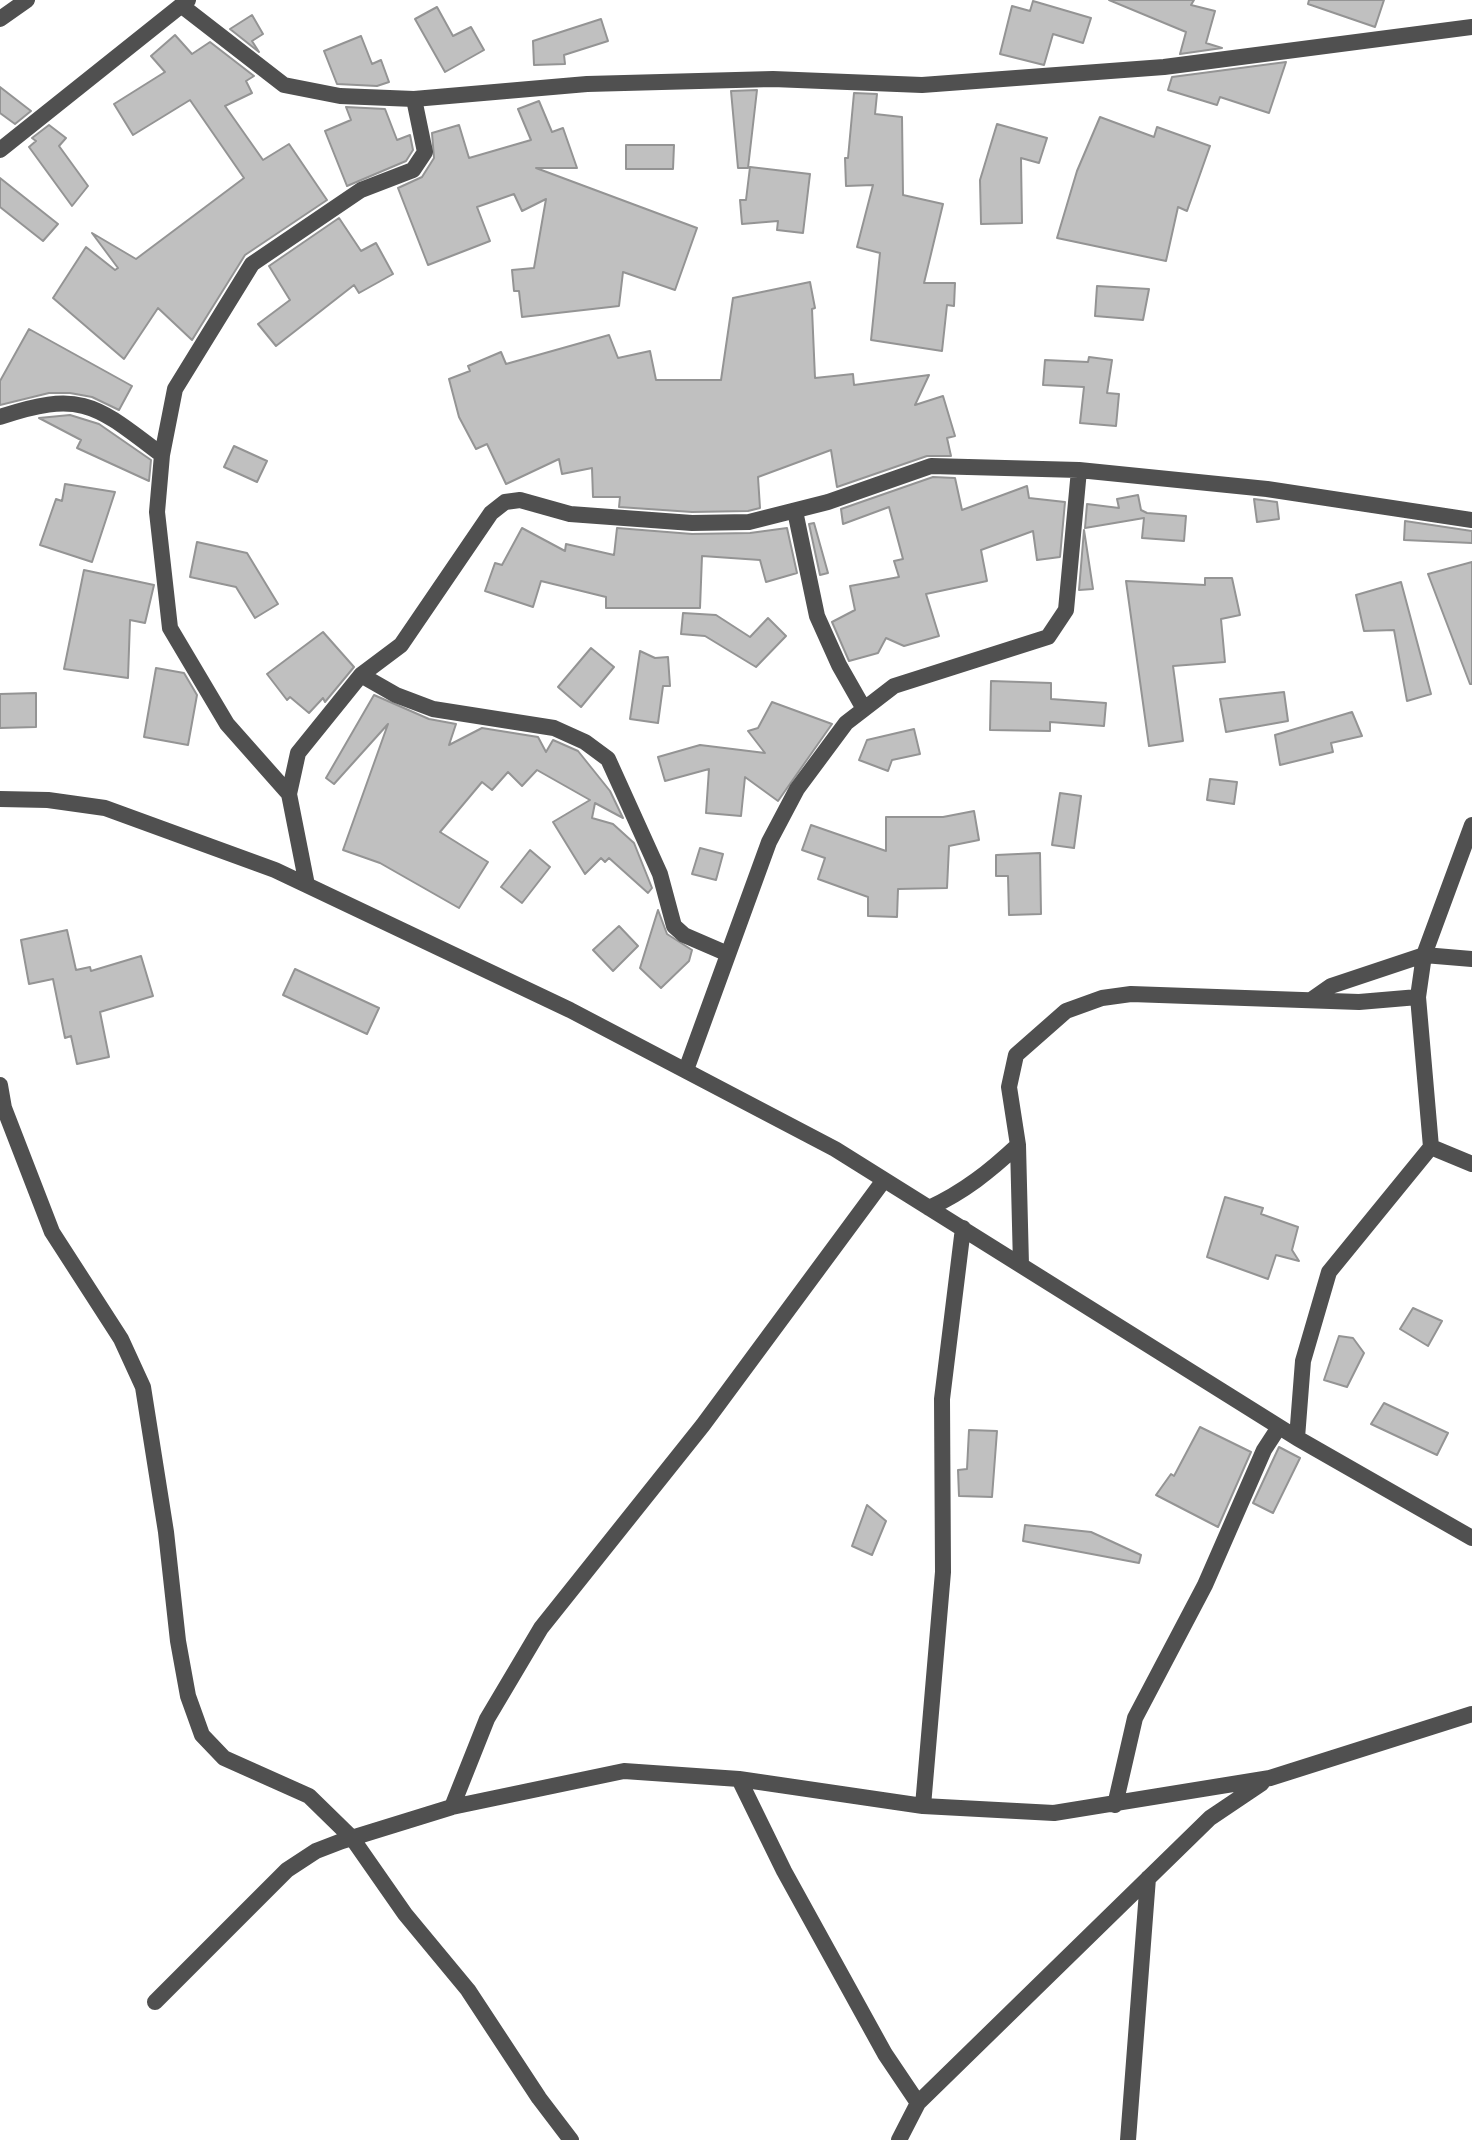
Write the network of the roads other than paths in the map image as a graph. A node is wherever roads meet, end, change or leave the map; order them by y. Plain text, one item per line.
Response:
1 (27, 0) edge
2 (185, 3) edge
3 (0, 19) edge
4 (1472, 27) edge
5 (414, 99) junction
6 (0, 150) edge
7 (0, 417) edge
8 (162, 455) junction
9 (1079, 470) junction
10 (795, 511) junction
11 (1472, 520) edge
12 (361, 675) junction
13 (864, 709) junction
14 (289, 794) junction
15 (0, 800) edge
16 (1472, 825) edge
17 (307, 885) junction
18 (728, 954) junction
19 (1424, 955) junction
20 (1472, 959) edge
21 (1418, 997) junction
22 (1311, 1000) junction
23 (686, 1070) junction
24 (0, 1085) edge
25 (1018, 1145) junction
26 (1431, 1147) junction
27 (1472, 1164) edge
28 (884, 1180) junction
29 (929, 1208) junction
30 (963, 1228) junction
31 (1021, 1265) junction
32 (1279, 1427) junction
33 (1297, 1438) junction
34 (1472, 1538) edge
35 (1472, 1714) edge
36 (1270, 1778) junction
37 (739, 1779) junction
38 (1115, 1805) junction
39 (923, 1806) junction
40 (452, 1807) junction
41 (352, 1838) junction
42 (1148, 1878) junction
43 (155, 2002) dead end
44 (918, 2103) junction
45 (907, 2136) edge
46 (571, 2140) edge
47 (1128, 2140) edge

1 - 3 street
2 - 5 street
2 - 6 street
4 - 5 street
5 - 8 street
7 - 8 street
8 - 14 street
9 - 10 street
9 - 11 street
9 - 13 street
10 - 12 street
10 - 13 street
12 - 14 street
12 - 18 street
13 - 18 street
14 - 17 street
15 - 17 street
16 - 19 street
17 - 23 street
18 - 23 street
19 - 20 street
19 - 21 street
19 - 22 street
21 - 22 street
21 - 26 street
22 - 25 street
23 - 28 street
24 - 41 street
25 - 29 street
25 - 31 street
26 - 27 street
26 - 33 street
28 - 29 street
28 - 40 street
29 - 30 street
30 - 31 street
30 - 39 street
31 - 32 street
32 - 33 street
32 - 38 street
33 - 34 street
35 - 36 street
36 - 38 street
36 - 42 street
37 - 39 street
37 - 40 street
37 - 44 street
38 - 39 street
40 - 41 street
41 - 43 street
41 - 46 street
42 - 44 street
42 - 47 street
44 - 45 street

